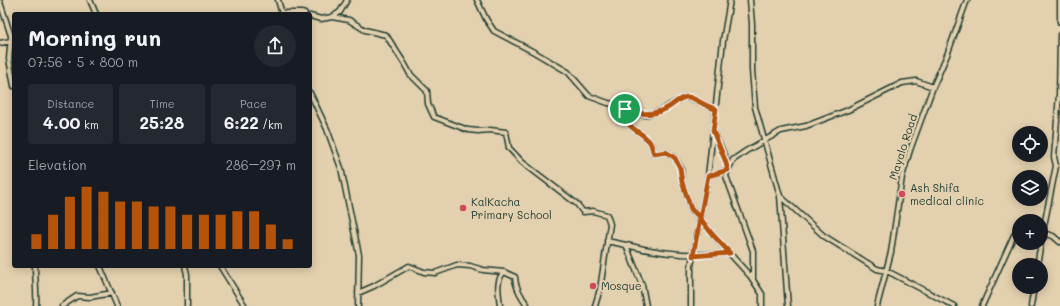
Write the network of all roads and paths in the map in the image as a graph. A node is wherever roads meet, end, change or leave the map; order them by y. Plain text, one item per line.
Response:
1 (90, 0) edge
2 (278, 0) edge
3 (347, 0) edge
4 (477, 0) edge
5 (730, 0) edge
6 (750, 0) edge
7 (967, 0) edge
8 (1060, 0) edge
9 (0, 2) edge
10 (95, 12) edge
11 (281, 12) edge
12 (312, 17) edge
13 (332, 17) junction
14 (1060, 22) edge
15 (1060, 35) edge
16 (11, 41) junction
17 (0, 43) edge
18 (12, 73) edge
19 (933, 87) junction
20 (312, 97) edge
21 (625, 109) junction
22 (716, 109) junction
23 (713, 131) junction
24 (764, 140) junction
25 (728, 170) junction
26 (708, 176) junction
27 (780, 196) junction
28 (1046, 214) edge
29 (700, 218) junction
30 (1048, 234) edge
31 (1012, 239) edge
32 (607, 242) junction
33 (1060, 242) edge
34 (626, 245) junction
35 (730, 253) junction
36 (693, 256) junction
37 (35, 268) edge
38 (101, 268) edge
39 (186, 268) edge
40 (221, 268) edge
41 (887, 271) junction
42 (504, 272) junction
43 (753, 279) junction
44 (112, 293) junction
45 (358, 293) junction
46 (1033, 294) edge
47 (36, 306) edge
48 (62, 306) edge
49 (117, 306) edge
50 (187, 306) edge
51 (245, 306) edge
52 (358, 306) edge
53 (500, 306) edge
54 (528, 306) edge
55 (594, 306) edge
56 (646, 306) edge
57 (691, 306) edge
58 (762, 306) edge
59 (788, 306) edge
60 (878, 306) edge
61 (954, 306) edge
62 (982, 306) edge
63 (1031, 306) edge

1 - 10 street
2 - 11 street
3 - 13 street
4 - 21 street
5 - 22 street
6 - 24 street
7 - 19 street, Mayalo Road
8 - 14 street
9 - 16 street
12 - 13 street
13 - 32 street
15 - 28 street
16 - 17 street
16 - 18 street
19 - 24 street
19 - 41 street, Mayalo Road
20 - 45 street
21 - 22 street
21 - 29 street
22 - 23 street
23 - 25 street
23 - 26 street
24 - 25 street
24 - 27 street
25 - 26 street
25 - 43 street
26 - 29 street
27 - 41 street
27 - 59 street
29 - 35 street
29 - 36 street
30 - 33 street
31 - 62 street
32 - 34 street
32 - 55 street
34 - 36 street
34 - 56 street
35 - 36 street
35 - 43 street
36 - 57 street
37 - 47 street
38 - 44 street
39 - 50 street
40 - 51 street
41 - 60 street, Mayalo Road
41 - 61 street
42 - 45 street
42 - 53 street
42 - 54 street
43 - 58 street
44 - 48 street
44 - 49 street
45 - 52 street
46 - 63 street

